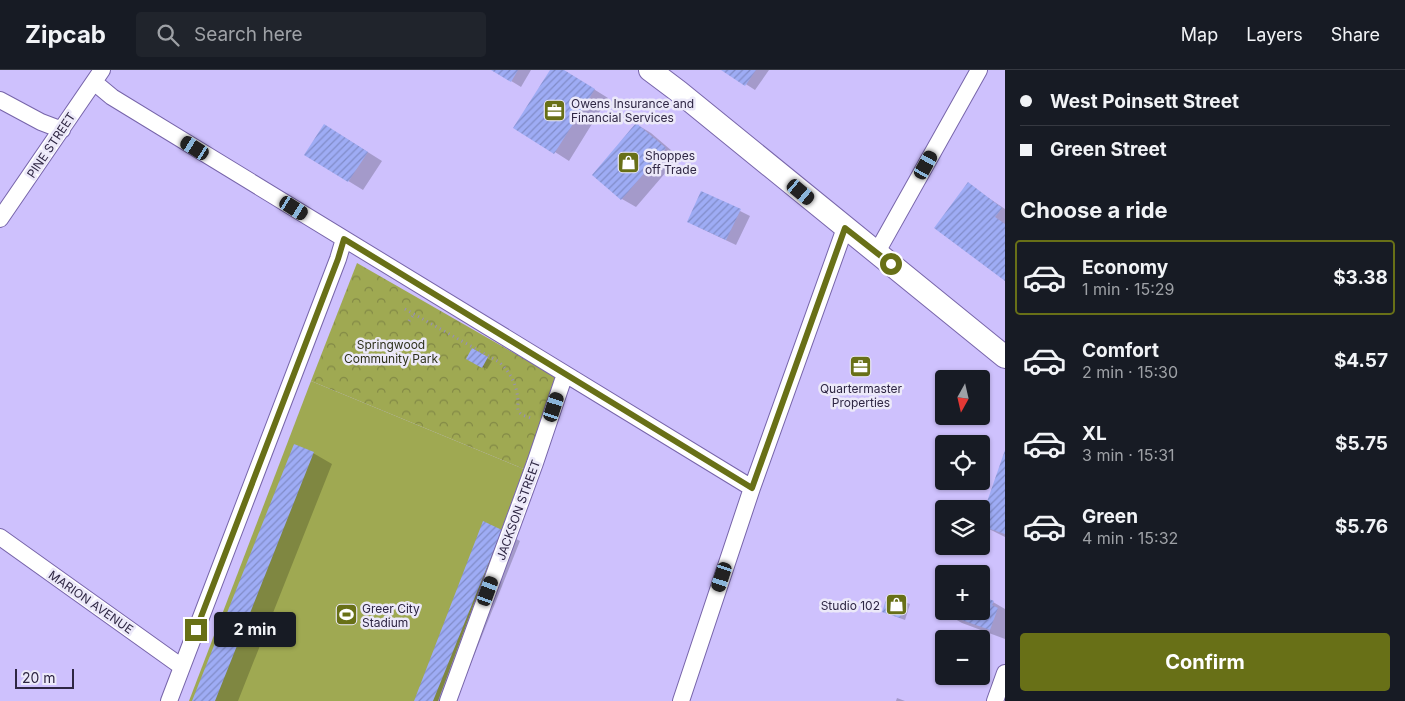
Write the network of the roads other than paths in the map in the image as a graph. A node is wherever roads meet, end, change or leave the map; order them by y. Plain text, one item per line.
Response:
1 (650, 70) edge
2 (979, 70) edge
3 (98, 76) edge
4 (0, 100) edge
5 (62, 130) junction
6 (0, 219) edge
7 (845, 228) junction
8 (344, 239) junction
9 (876, 252) junction
10 (1005, 357) edge
11 (565, 374) junction
12 (752, 488) junction
13 (0, 537) edge
14 (182, 667) junction
15 (1005, 673) edge
16 (169, 701) edge
17 (448, 701) edge
18 (681, 701) edge
19 (996, 701) edge

1 - 7 main road
2 - 9 street
3 - 5 street, PINE STREET
3 - 8 street
4 - 5 street
5 - 6 street, PINE STREET
7 - 9 main road
7 - 12 street
8 - 11 street
8 - 14 street
9 - 10 main road
11 - 12 street
11 - 17 street, JACKSON STREET
12 - 18 street
13 - 14 street, MARION AVENUE
14 - 16 street
15 - 19 street

